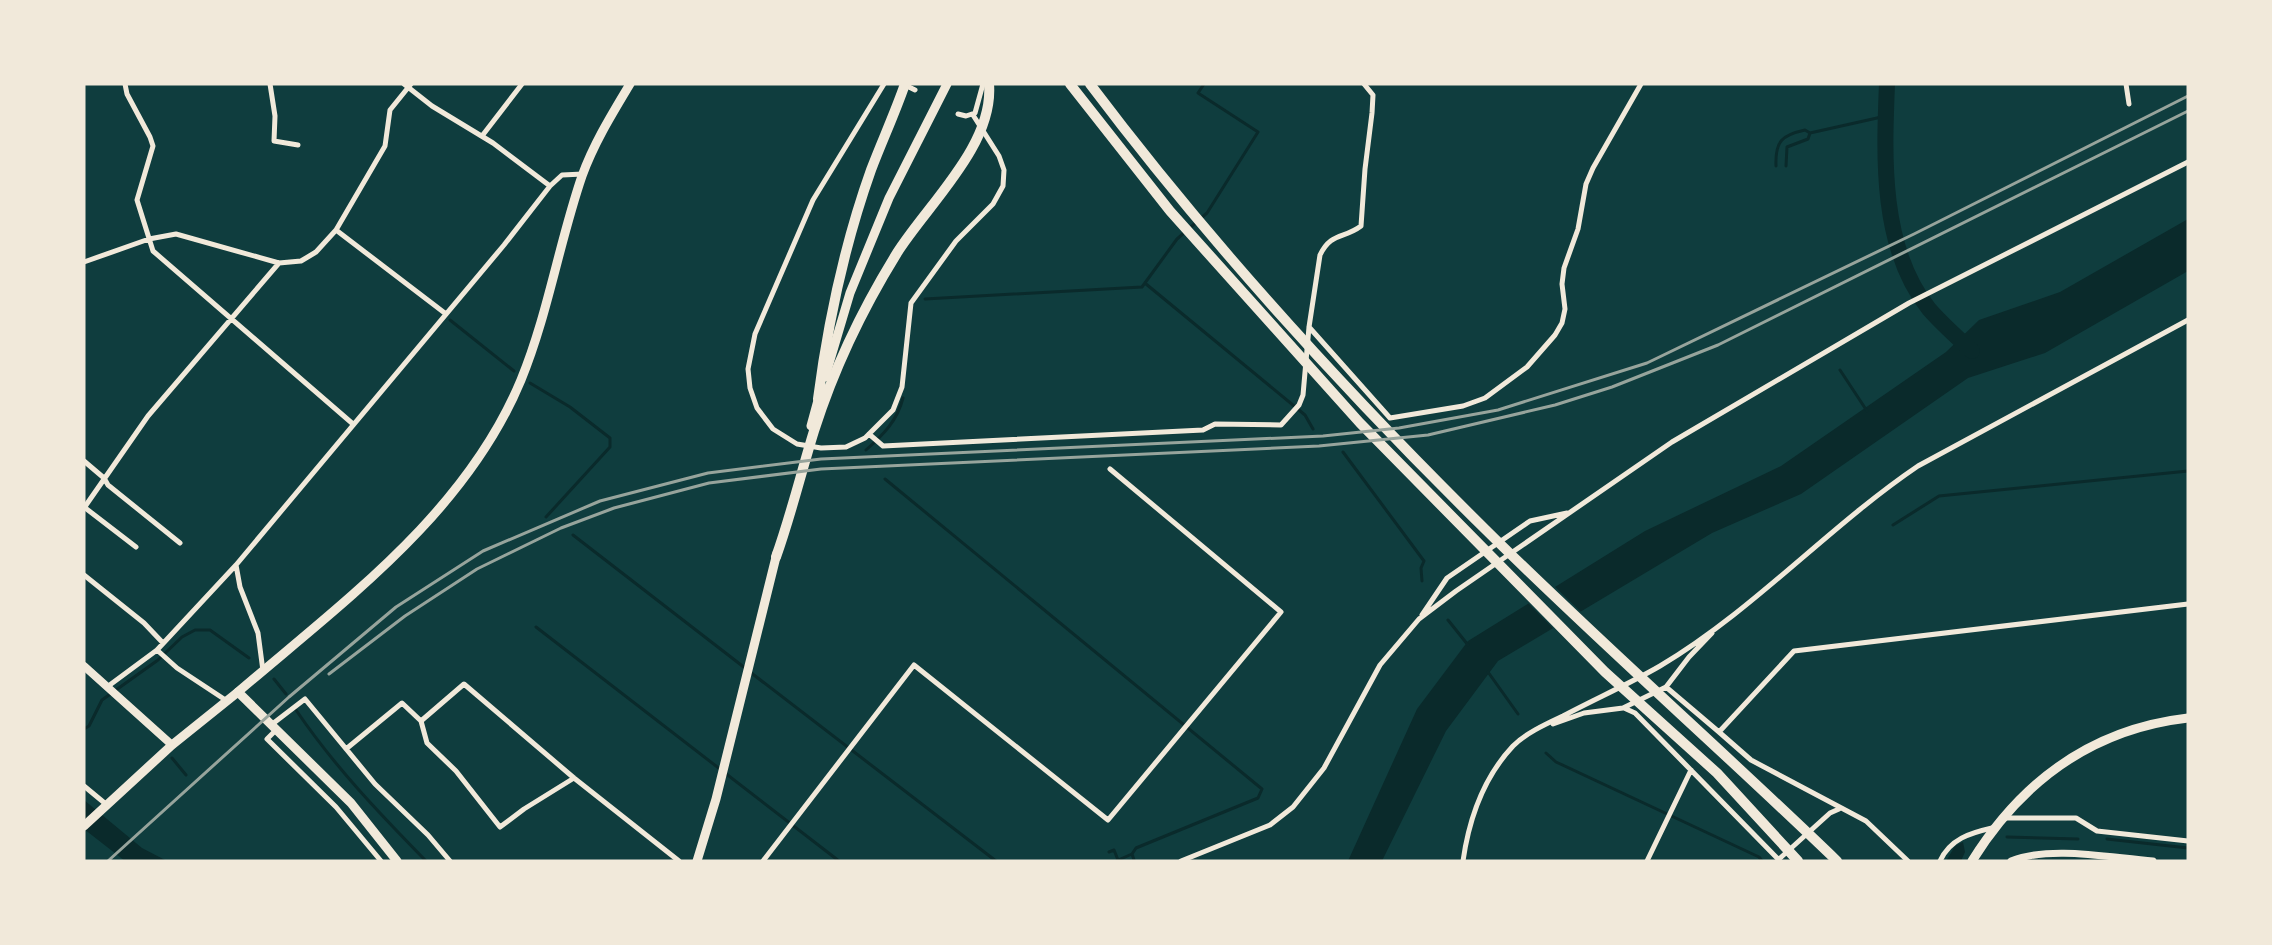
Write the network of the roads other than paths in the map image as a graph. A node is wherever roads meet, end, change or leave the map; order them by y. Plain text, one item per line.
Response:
1 (125, 84) edge
2 (270, 84) edge
3 (522, 84) edge
4 (630, 84) edge
5 (884, 84) edge
6 (947, 84) edge
7 (983, 84) edge
8 (989, 84) edge
9 (1070, 84) edge
10 (1090, 84) edge
11 (1364, 84) edge
12 (1641, 84) edge
13 (2126, 84) edge
14 (408, 85) edge
15 (904, 86) edge
16 (915, 90) dead end
17 (2129, 104) dead end
18 (958, 114) dead end
19 (973, 115) junction
20 (482, 136) junction
21 (298, 145) dead end
22 (2188, 162) edge
23 (583, 174) junction
24 (550, 186) junction
25 (336, 230) junction
26 (149, 239) junction
27 (84, 262) edge
28 (279, 263) junction
29 (446, 314) junction
30 (232, 319) junction
31 (2188, 320) edge
32 (1309, 327) junction
33 (822, 398) junction
34 (353, 424) junction
35 (869, 434) junction
36 (84, 461) edge
37 (1110, 469) dead end
38 (104, 478) junction
39 (84, 507) edge
40 (1570, 513) junction
41 (180, 543) dead end
42 (136, 547) dead end
43 (776, 557) joint
44 (236, 565) junction
45 (84, 575) edge
46 (2188, 604) edge
47 (1419, 619) junction
48 (1720, 624) junction
49 (163, 643) junction
50 (157, 650) junction
51 (84, 666) edge
52 (263, 671) junction
53 (1666, 687) junction
54 (111, 690) junction
55 (238, 692) junction
56 (227, 701) junction
57 (1623, 708) junction
58 (2188, 718) edge
59 (422, 721) junction
60 (274, 727) junction
61 (1537, 729) junction
62 (1719, 732) junction
63 (172, 745) junction
64 (346, 749) junction
65 (304, 757) junction
66 (295, 767) junction
67 (1691, 770) junction
68 (574, 778) junction
69 (84, 786) edge
70 (106, 806) junction
71 (1841, 809) junction
72 (2001, 818) junction
73 (84, 826) edge
74 (1992, 828) junction
75 (2188, 841) edge
76 (675, 860) edge
77 (1778, 860) edge
78 (381, 861) edge
79 (398, 861) edge
80 (450, 861) edge
81 (697, 861) edge
82 (763, 861) edge
83 (1181, 861) edge
84 (1463, 861) edge
85 (1647, 861) edge
86 (1798, 861) edge
87 (1837, 861) edge
88 (1908, 861) edge
89 (1940, 861) edge
90 (1972, 861) edge
91 (2011, 861) edge
92 (2153, 861) edge

1 - 26 street
2 - 21 street
3 - 20 street
4 - 23 main road
5 - 35 street
6 - 33 main road
7 - 19 street
8 - 33 highway
9 - 86 highway
10 - 87 highway
11 - 32 street
12 - 32 street
13 - 17 street
14 - 20 street
14 - 25 street
15 - 16 street
15 - 33 highway
18 - 19 street
19 - 35 street
20 - 24 street
22 - 40 street
23 - 24 street
23 - 52 main road
24 - 29 street
25 - 28 street
25 - 29 street
26 - 27 street
26 - 28 street
26 - 30 street
28 - 30 street
29 - 34 street
30 - 34 street
30 - 38 street
31 - 48 street
32 - 35 street
33 - 43 highway
34 - 44 street
36 - 38 street
37 - 82 street
38 - 39 street
38 - 41 street
39 - 42 street
40 - 47 street
40 - 47 street
43 - 81 main road
44 - 49 street
44 - 52 street
45 - 49 street
46 - 62 street
47 - 83 street
48 - 53 street
48 - 61 street
49 - 50 street
50 - 54 street
50 - 56 street
51 - 54 main road
52 - 55 main road
53 - 57 street
53 - 62 street
54 - 63 main road
55 - 56 main road
55 - 60 main road
56 - 63 main road
57 - 61 street
57 - 67 street
58 - 72 main road
59 - 64 street
59 - 68 street
59 - 68 street
60 - 64 street
60 - 65 main road
60 - 66 street
61 - 84 street
62 - 71 street
63 - 70 main road
64 - 80 street
65 - 66 street
65 - 79 main road
66 - 78 street
67 - 77 street
67 - 85 street
68 - 76 street
69 - 70 street
70 - 73 main road
71 - 77 street
71 - 88 street
72 - 74 main road
72 - 75 street
74 - 89 street
74 - 90 main road
91 - 92 street

